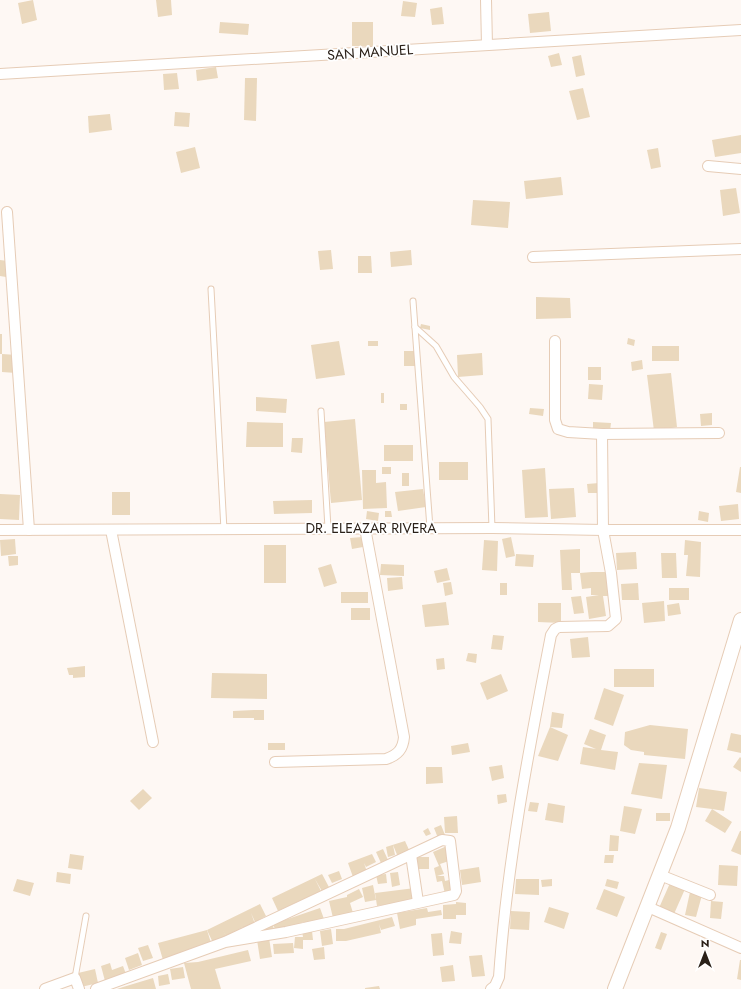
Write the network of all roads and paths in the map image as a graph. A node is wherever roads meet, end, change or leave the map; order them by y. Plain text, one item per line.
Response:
1 (486, 0) edge
2 (741, 30) edge
3 (487, 45) junction
4 (0, 74) edge
5 (708, 166) dead end
6 (741, 169) edge
7 (7, 212) dead end
8 (741, 249) edge
9 (533, 257) dead end
10 (212, 289) dead end
11 (413, 301) dead end
12 (415, 327) junction
13 (555, 341) dead end
14 (321, 411) dead end
15 (718, 433) dead end
16 (602, 434) junction
17 (328, 528) junction
18 (365, 528) junction
19 (430, 528) junction
20 (492, 528) junction
21 (0, 530) edge
22 (29, 530) junction
23 (111, 530) junction
24 (224, 530) junction
25 (603, 530) junction
26 (741, 530) edge
27 (741, 620) edge
28 (153, 742) dead end
29 (276, 762) dead end
30 (411, 855) junction
31 (660, 875) junction
32 (710, 895) dead end
33 (418, 902) junction
34 (648, 907) junction
35 (86, 916) dead end
36 (225, 942) junction
37 (741, 948) edge
38 (75, 978) junction
39 (45, 989) edge
40 (80, 989) edge
41 (96, 989) edge
42 (491, 989) edge
43 (615, 989) edge

1 - 3 street
2 - 3 street, SAN MANUEL
3 - 4 street, SAN MANUEL
5 - 6 street
7 - 22 street
8 - 9 street
10 - 24 lane
11 - 12 lane
12 - 19 lane
12 - 20 lane
13 - 16 street
14 - 17 lane
15 - 16 street
16 - 25 street
17 - 18 street, DR. ELEAZAR RIVERA
17 - 24 street, DR. ELEAZAR RIVERA
18 - 19 street, DR. ELEAZAR RIVERA
18 - 29 street
19 - 20 street, DR. ELEAZAR RIVERA
20 - 25 street, DR. ELEAZAR RIVERA
21 - 22 street, DR. ELEAZAR RIVERA
22 - 23 street, DR. ELEAZAR RIVERA
23 - 24 street, DR. ELEAZAR RIVERA
23 - 28 street
25 - 26 street, DR. ELEAZAR RIVERA
25 - 42 street
27 - 31 street
30 - 33 street
30 - 33 street
30 - 36 street
31 - 32 street
31 - 34 street
33 - 36 street
34 - 37 street
34 - 43 street
35 - 38 lane
36 - 41 street
38 - 39 street
38 - 40 street

